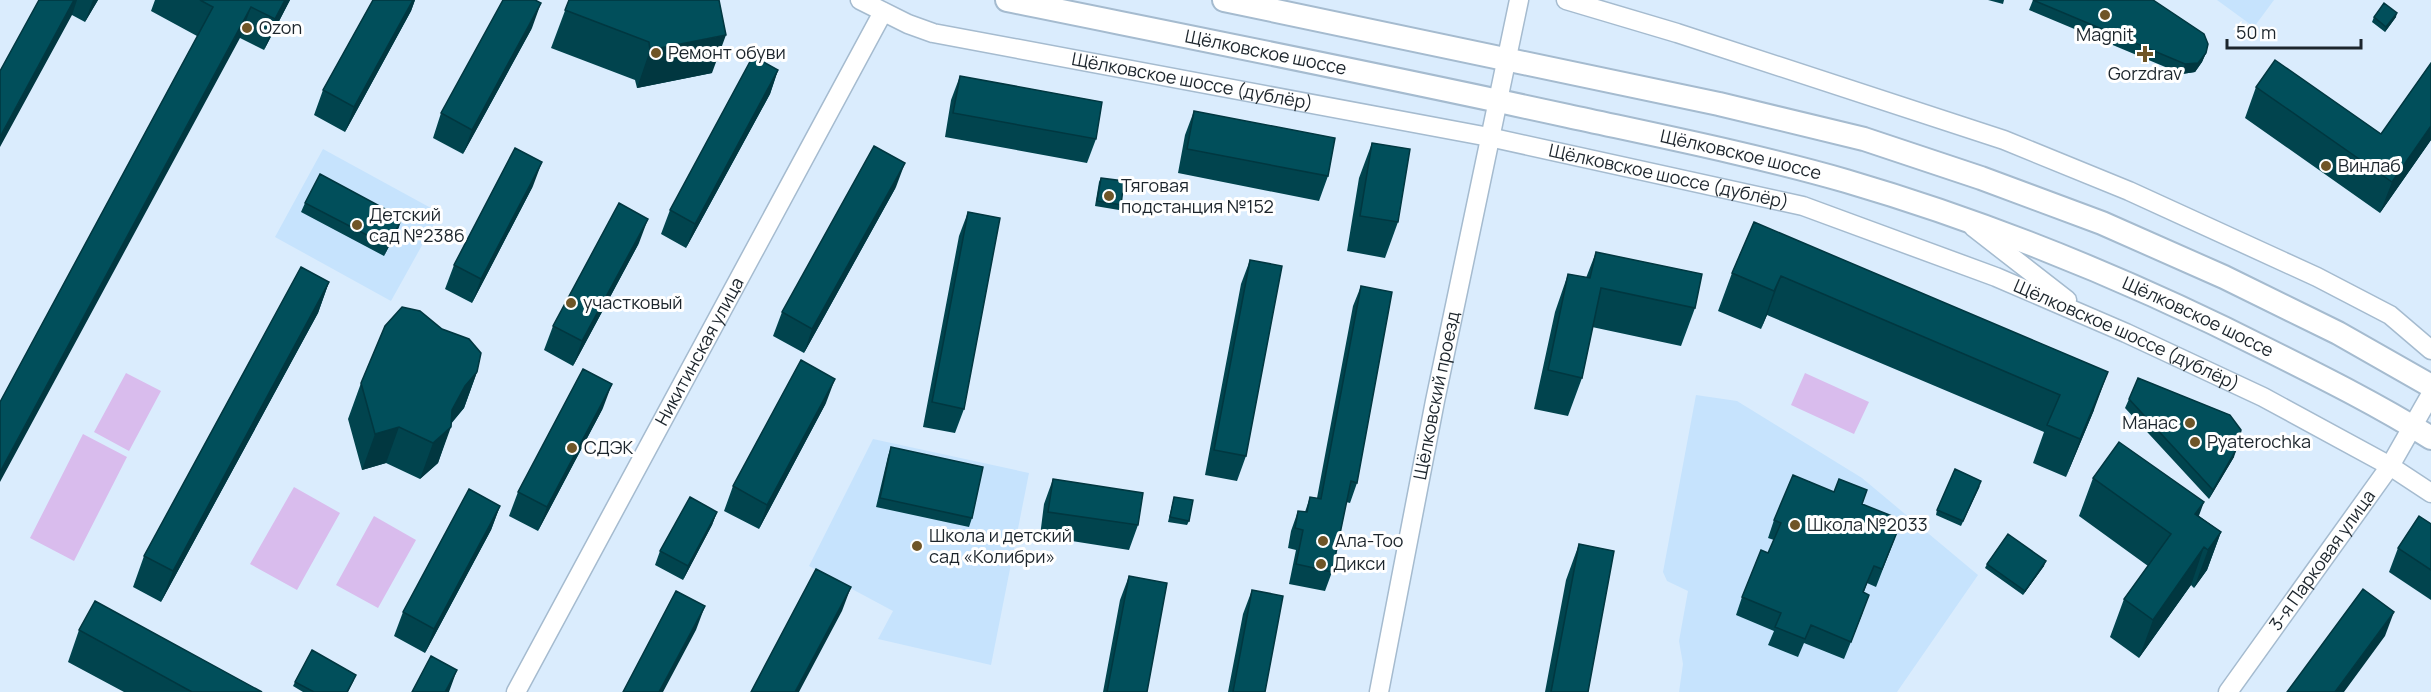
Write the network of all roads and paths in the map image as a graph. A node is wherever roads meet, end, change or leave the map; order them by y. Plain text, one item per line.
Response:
1 (860, 0) edge
2 (1007, 0) edge
3 (1224, 0) edge
4 (1519, 0) edge
5 (1566, 0) edge
6 (883, 12) junction
7 (1507, 58) junction
8 (1497, 101) junction
9 (1490, 137) junction
10 (1963, 220) junction
11 (2087, 316) junction
12 (2431, 350) edge
13 (2431, 386) edge
14 (2431, 394) edge
15 (2422, 432) edge
16 (2390, 466) junction
17 (2431, 493) edge
18 (516, 692) edge
19 (1379, 692) edge
20 (2228, 692) edge

1 - 6 street, Щёлковское шоссе (дублёр)
2 - 8 main road, Щёлковское шоссе
3 - 7 main road
4 - 7 street, Щёлковский проезд
5 - 12 street
6 - 9 street, Щёлковское шоссе (дублёр)
6 - 18 street, Никитинская улица
7 - 8 street, Щёлковский проезд
7 - 13 main road
8 - 9 street, Щёлковский проезд
8 - 10 main road, Щёлковское шоссе
9 - 11 street, Щёлковское шоссе (дублёр)
9 - 19 street, Щёлковский проезд
10 - 11 street
10 - 15 main road, Щёлковское шоссе
11 - 16 street, Щёлковское шоссе (дублёр)
14 - 15 street, 3-я Парковая улица
15 - 16 street, 3-я Парковая улица
16 - 17 street, Щёлковское шоссе (дублёр)
16 - 20 street, 3-я Парковая улица

